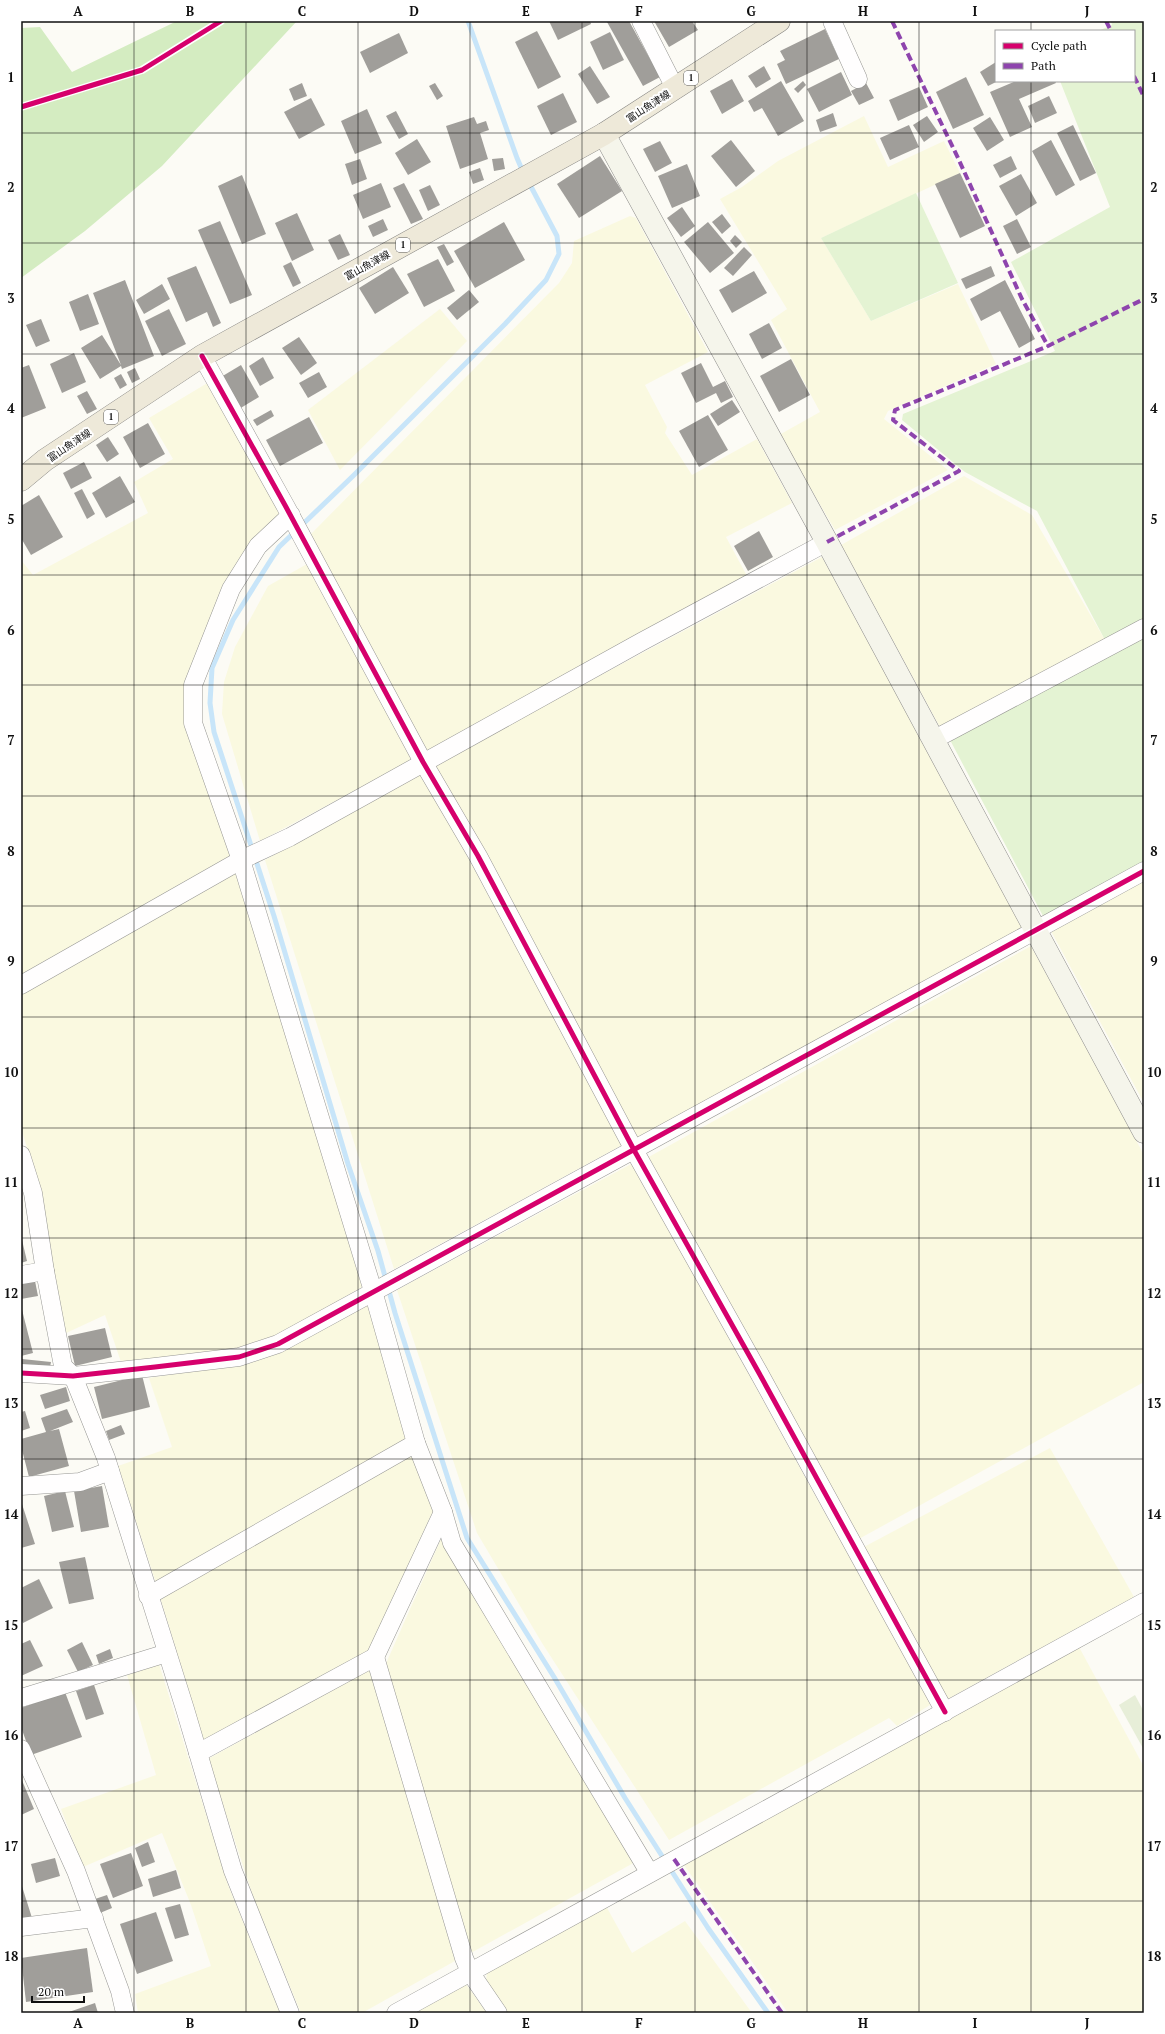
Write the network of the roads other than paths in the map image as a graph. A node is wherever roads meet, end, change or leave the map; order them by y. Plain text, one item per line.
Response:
1 (641, 21) edge
2 (779, 21) edge
3 (832, 21) edge
4 (858, 79) dead end
5 (675, 88) junction
6 (604, 134) junction
7 (202, 356) junction
8 (21, 480) edge
9 (291, 515) junction
10 (827, 542) junction
11 (1144, 628) edge
12 (933, 740) junction
13 (423, 762) junction
14 (241, 860) junction
15 (1144, 871) edge
16 (1034, 930) junction
17 (21, 985) edge
18 (1144, 1132) edge
19 (634, 1150) junction
20 (21, 1155) edge
21 (46, 1271) junction
22 (21, 1275) edge
23 (373, 1292) junction
24 (21, 1373) edge
25 (73, 1376) junction
26 (416, 1443) junction
27 (110, 1471) junction
28 (21, 1486) edge
29 (443, 1512) junction
30 (148, 1596) junction
31 (1144, 1602) edge
32 (167, 1653) junction
33 (375, 1657) junction
34 (21, 1698) edge
35 (945, 1712) junction
36 (21, 1749) edge
37 (198, 1753) junction
38 (649, 1872) junction
39 (94, 1918) junction
40 (21, 1927) edge
41 (470, 1972) junction
42 (125, 2013) edge
43 (290, 2013) edge
44 (396, 2013) edge
45 (498, 2013) edge

1 - 5 street
2 - 5 main road, 富山魚津線 / 1
3 - 4 street
5 - 6 main road, 富山魚津線 / 1
6 - 7 main road, 富山魚津線 / 1
6 - 10 street
7 - 8 main road, 富山魚津線 / 1
7 - 9 street
9 - 13 street
9 - 14 street
10 - 12 street
10 - 13 street
11 - 12 street
12 - 16 street
13 - 14 street
13 - 19 street
14 - 17 street
14 - 23 street
15 - 16 street
16 - 18 street
16 - 19 street
19 - 23 street
19 - 35 street
20 - 21 street
21 - 22 street
21 - 25 street
23 - 25 street
23 - 26 street
24 - 25 street
25 - 27 street
26 - 29 street
26 - 30 street
27 - 28 street
27 - 30 street
29 - 33 street
29 - 38 street
30 - 32 street
31 - 35 street
32 - 34 street
32 - 37 street
33 - 37 street
33 - 41 street
35 - 38 street
36 - 39 street
37 - 43 street
38 - 41 street
39 - 40 street
39 - 42 street
41 - 44 street
41 - 45 street

